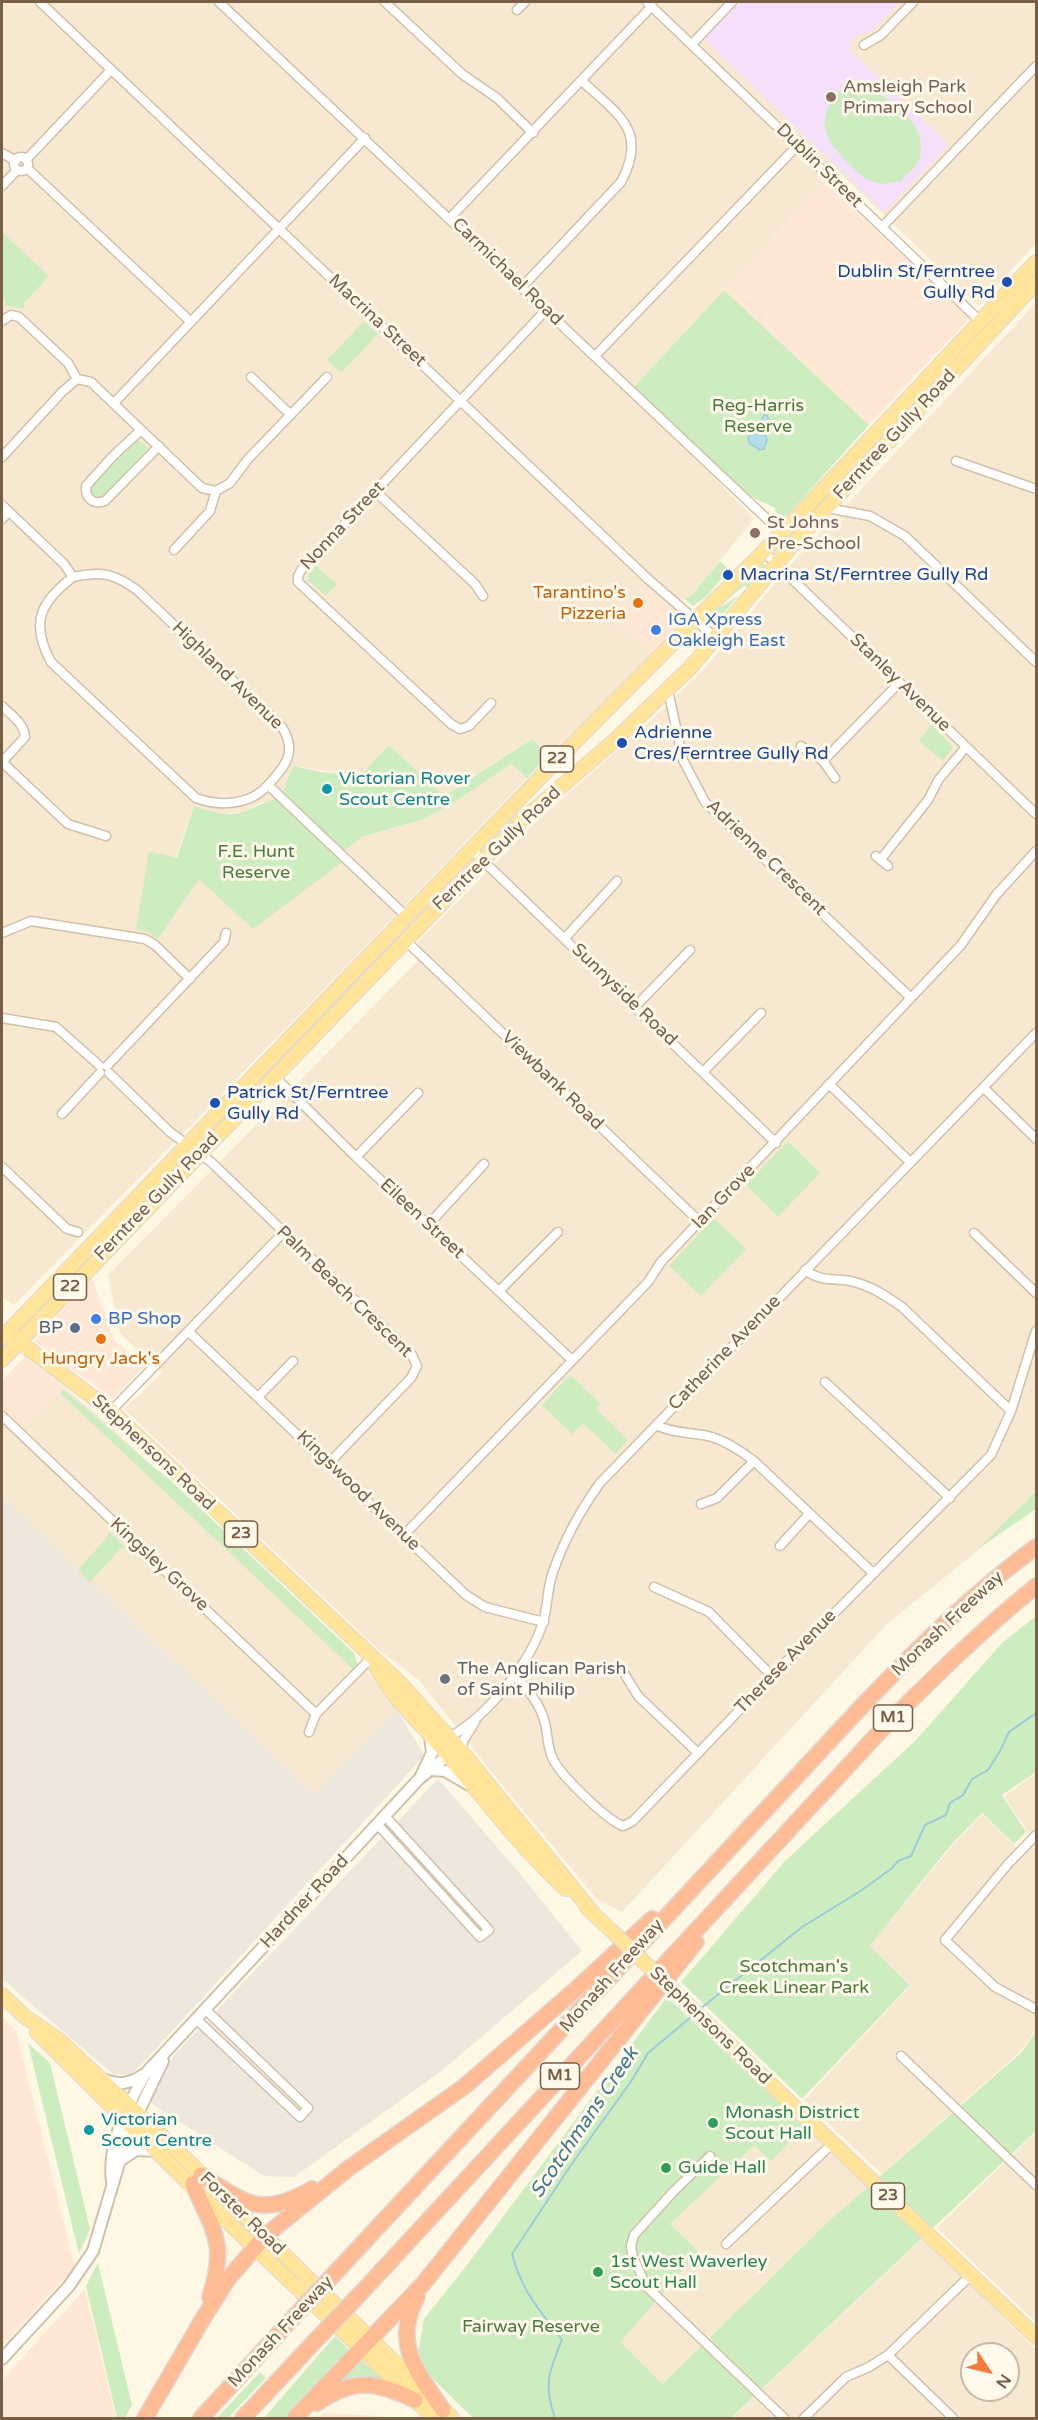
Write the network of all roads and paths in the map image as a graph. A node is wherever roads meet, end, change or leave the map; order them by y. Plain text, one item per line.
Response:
1 (39, 2) edge
2 (219, 2) edge
3 (385, 2) edge
4 (525, 2) edge
5 (732, 2) edge
6 (913, 2) edge
7 (650, 4) edge
8 (517, 10) dead end
9 (692, 44) junction
10 (864, 45) dead end
11 (1036, 66) edge
12 (111, 70) junction
13 (582, 81) junction
14 (532, 133) junction
15 (365, 138) junction
16 (797, 146) junction
17 (2, 153) edge
18 (26, 164) junction
19 (16, 165) junction
20 (2, 186) edge
21 (450, 218) junction
22 (882, 227) junction
23 (279, 228) junction
24 (1036, 262) edge
25 (1036, 283) edge
26 (522, 287) junction
27 (546, 310) junction
28 (3, 320) edge
29 (190, 322) junction
30 (981, 322) junction
31 (992, 331) junction
32 (595, 356) junction
33 (327, 376) dead end
34 (251, 377) dead end
35 (77, 379) junction
36 (461, 400) junction
37 (114, 403) junction
38 (291, 415) junction
39 (141, 430) junction
40 (159, 447) junction
41 (2, 457) edge
42 (957, 461) dead end
43 (1036, 489) edge
44 (375, 490) junction
45 (216, 491) junction
46 (2, 505) edge
47 (827, 508) junction
48 (9, 512) junction
49 (2, 519) edge
50 (782, 533) junction
51 (793, 544) junction
52 (174, 550) dead end
53 (764, 552) junction
54 (776, 563) junction
55 (73, 577) junction
56 (483, 596) dead end
57 (696, 621) junction
58 (716, 638) junction
59 (1036, 662) edge
60 (899, 682) junction
61 (668, 690) junction
62 (490, 703) dead end
63 (2, 706) edge
64 (801, 746) dead end
65 (966, 747) junction
66 (823, 761) junction
67 (2, 762) edge
68 (835, 778) dead end
69 (268, 785) junction
70 (1036, 814) edge
71 (106, 836) dead end
72 (471, 849) junction
73 (1036, 851) edge
74 (483, 860) junction
75 (882, 860) dead end
76 (617, 881) dead end
77 (406, 916) junction
78 (2, 933) edge
79 (226, 933) dead end
80 (565, 938) junction
81 (405, 940) junction
82 (690, 950) dead end
83 (190, 979) junction
84 (911, 998) junction
85 (635, 1006) junction
86 (761, 1013) dead end
87 (2, 1018) edge
88 (1036, 1033) edge
89 (104, 1069) junction
90 (703, 1072) junction
91 (274, 1076) junction
92 (829, 1084) junction
93 (984, 1088) junction
94 (418, 1093) dead end
95 (62, 1114) dead end
96 (1036, 1139) edge
97 (776, 1143) junction
98 (186, 1144) junction
99 (199, 1154) junction
100 (356, 1157) junction
101 (910, 1162) junction
102 (484, 1164) dead end
103 (5, 1169) edge
104 (699, 1222) junction
105 (429, 1224) junction
106 (78, 1232) dead end
107 (284, 1232) junction
108 (558, 1232) dead end
109 (974, 1233) dead end
110 (805, 1270) junction
111 (500, 1291) junction
112 (1036, 1293) edge
113 (1036, 1331) edge
114 (189, 1332) junction
115 (3, 1333) edge
116 (19, 1341) junction
117 (2, 1360) edge
118 (572, 1360) junction
119 (293, 1362) dead end
120 (825, 1382) dead end
121 (258, 1397) junction
122 (111, 1411) junction
123 (1011, 1411) junction
124 (2, 1416) edge
125 (656, 1425) junction
126 (754, 1461) junction
127 (328, 1463) junction
128 (950, 1498) junction
129 (701, 1504) dead end
130 (810, 1514) junction
131 (404, 1535) junction
132 (780, 1546) dead end
133 (1036, 1547) edge
134 (873, 1573) junction
135 (1036, 1586) edge
136 (654, 1587) dead end
137 (544, 1622) junction
138 (371, 1658) junction
139 (624, 1674) dead end
140 (515, 1676) junction
141 (772, 1676) junction
142 (316, 1714) junction
143 (480, 1714) junction
144 (309, 1732) dead end
145 (430, 1736) junction
146 (449, 1737) junction
147 (462, 1752) junction
148 (698, 1753) junction
149 (448, 1755) junction
150 (432, 1770) junction
151 (419, 1779) junction
152 (472, 1787) junction
153 (381, 1820) junction
154 (1036, 1835) edge
155 (730, 1846) junction
156 (760, 1859) junction
157 (448, 1884) junction
158 (440, 1891) junction
159 (593, 1913) junction
160 (2, 1995) edge
161 (205, 2009) junction
162 (1036, 2009) edge
163 (24, 2016) junction
164 (196, 2019) junction
165 (167, 2052) junction
166 (901, 2056) dead end
167 (260, 2064) junction
168 (252, 2072) junction
169 (145, 2074) junction
170 (99, 2078) junction
171 (130, 2116) junction
172 (833, 2144) junction
173 (157, 2151) junction
174 (710, 2156) dead end
175 (121, 2160) junction
176 (349, 2169) junction
177 (197, 2180) junction
178 (112, 2182) junction
179 (1036, 2185) edge
180 (260, 2241) junction
181 (726, 2244) dead end
182 (971, 2275) junction
183 (423, 2284) junction
184 (204, 2317) junction
185 (1036, 2337) edge
186 (367, 2344) junction
187 (888, 2355) junction
188 (2, 2359) edge
189 (415, 2400) junction
190 (443, 2416) edge
191 (145, 2418) edge
192 (201, 2418) edge
193 (243, 2418) edge
194 (295, 2418) edge
195 (784, 2418) edge
196 (804, 2418) edge
197 (952, 2418) edge

1 - 12 street, Macrina Street
2 - 15 street, Carmichael Road
3 - 14 street
4 - 8 street
5 - 9 street
6 - 10 street
7 - 9 street, Dublin Street
7 - 13 street
9 - 16 street, Dublin Street
11 - 22 street
12 - 18 street
12 - 23 street, Macrina Street
13 - 14 street
13 - 26 street
14 - 21 street
15 - 21 street, Carmichael Road
15 - 23 street
16 - 22 street, Dublin Street
16 - 32 street
17 - 19 street
18 - 19 street
18 - 29 street
19 - 20 street
21 - 26 street, Carmichael Road
22 - 30 street, Dublin Street
23 - 29 street
23 - 36 street, Macrina Street
24 - 30 main road, Ferntree Gully Road / 22
25 - 31 main road, Ferntree Gully Road / 22
26 - 27 street, Carmichael Road
27 - 32 street, Carmichael Road
27 - 36 street, Nonna Street
28 - 35 street
29 - 37 street
30 - 31 street, Dublin Street
30 - 50 main road, Ferntree Gully Road / 22
31 - 47 main road, Ferntree Gully Road / 22
32 - 50 street, Carmichael Road
33 - 38 street
34 - 38 street
35 - 37 street
35 - 41 street
36 - 44 street, Nonna Street
36 - 57 street, Macrina Street
37 - 39 street
38 - 45 street
39 - 40 street
39 - 40 street
40 - 45 street
42 - 43 street
44 - 56 street
44 - 62 street, Nonna Street
45 - 52 street
46 - 48 street
47 - 51 main road, Ferntree Gully Road / 22
47 - 59 street
48 - 49 street
48 - 55 street
50 - 51 street, Carmichael Road
50 - 53 main road, Ferntree Gully Road / 22
51 - 54 main road, Ferntree Gully Road / 22
53 - 54 street, Stanley Avenue
53 - 57 main road, Ferntree Gully Road / 22
54 - 58 main road, Ferntree Gully Road / 22
54 - 60 street, Stanley Avenue
55 - 69 street, Highland Avenue
55 - 69 street, Highland Avenue
57 - 58 street, Macrina Street
57 - 72 main road, Ferntree Gully Road / 22
58 - 61 main road, Ferntree Gully Road / 22
60 - 65 street, Stanley Avenue
60 - 66 street
61 - 74 main road, Ferntree Gully Road / 22
61 - 84 street, Adrienne Crescent
63 - 67 street
64 - 66 street
65 - 70 street, Stanley Avenue
65 - 75 street
66 - 68 street
67 - 71 street
69 - 77 street
72 - 74 street, Sunnyside Road
72 - 77 main road, Ferntree Gully Road / 22
73 - 84 street, Ian Grove
74 - 80 street, Sunnyside Road
74 - 81 main road, Ferntree Gully Road / 22
76 - 80 street
77 - 98 main road, Ferntree Gully Road / 22
78 - 83 street
79 - 83 street
80 - 85 street, Sunnyside Road
81 - 91 main road, Ferntree Gully Road / 22
81 - 104 street, Viewbank Road
82 - 85 street
83 - 89 street
84 - 92 street, Ian Grove
85 - 90 street, Sunnyside Road
86 - 90 street
87 - 89 street, Palm Beach Crescent
88 - 93 street, Catherine Avenue
89 - 95 street
89 - 98 street, Palm Beach Crescent
90 - 97 street, Sunnyside Road
91 - 99 main road, Ferntree Gully Road / 22
91 - 100 street, Eileen Street
92 - 97 street, Ian Grove
92 - 101 street
93 - 96 street
93 - 101 street, Catherine Avenue
94 - 100 street
97 - 104 street, Ian Grove
98 - 99 street, Palm Beach Crescent
98 - 115 main road, Ferntree Gully Road / 22
99 - 107 street, Palm Beach Crescent
99 - 116 main road, Ferntree Gully Road / 22
100 - 105 street, Eileen Street
101 - 110 street, Catherine Avenue
102 - 105 street
103 - 106 street
104 - 118 street, Ian Grove
105 - 111 street, Eileen Street
107 - 114 street
107 - 127 street, Palm Beach Crescent
108 - 111 street
109 - 112 street
110 - 123 street
110 - 125 street, Catherine Avenue
111 - 118 street, Eileen Street
113 - 123 street, Therese Avenue
114 - 121 street, Kingswood Avenue
114 - 122 street
115 - 116 main road, Stephensons Road / 23
116 - 117 main road, Ferntree Gully Road / 22
116 - 122 main road, Stephensons Road / 23
118 - 131 street, Ian Grove
119 - 121 street
120 - 128 street
121 - 127 street, Kingswood Avenue
122 - 138 main road, Stephensons Road / 23
123 - 128 street, Therese Avenue
124 - 142 street, Kingsley Grove
125 - 126 street
125 - 137 street, Catherine Avenue
126 - 129 street
126 - 130 street
127 - 131 street, Kingswood Avenue
128 - 134 street, Therese Avenue
130 - 132 street
130 - 134 street
131 - 137 street, Kingswood Avenue
133 - 155 highway, Monash Freeway / M1
134 - 141 street, Therese Avenue
135 - 156 highway, Monash Freeway / M1
136 - 141 street
137 - 140 street, Catherine Avenue
138 - 142 street
138 - 145 main road, Stephensons Road / 23
138 - 146 main road, Stephensons Road / 23
139 - 148 street
140 - 143 street, Catherine Avenue
140 - 148 street, Therese Avenue
141 - 148 street, Therese Avenue
142 - 144 street
143 - 146 street, Catherine Avenue
143 - 147 street, Catherine Avenue
145 - 149 main road, Stephensons Road / 23
145 - 151 street
146 - 147 main road, Stephensons Road / 23
146 - 149 main road
147 - 159 main road, Stephensons Road / 23
149 - 150 street, Hardner Road
149 - 152 main road, Stephensons Road / 23
150 - 151 street, Hardner Road
150 - 152 street
151 - 153 street, Hardner Road
152 - 159 main road, Stephensons Road / 23
153 - 157 street
153 - 158 street
153 - 161 street, Hardner Road
154 - 162 street
155 - 176 highway
155 - 192 highway, Monash Freeway / M1, bridge
156 - 183 highway
156 - 193 highway, Monash Freeway / M1, bridge
157 - 158 street
157 - 158 street
159 - 172 main road, Stephensons Road / 23, bridge
160 - 163 main road, Forster Road
161 - 164 street, Hardner Road
161 - 167 street
163 - 170 main road, Forster Road
163 - 171 main road, Forster Road
164 - 165 street, Hardner Road
164 - 168 street
165 - 169 street, Hardner Road
165 - 171 street, Hardner Road
166 - 179 street
167 - 168 street
167 - 168 street
169 - 170 street
169 - 171 street, Hardner Road
170 - 171 main road, Forster Road
171 - 173 main road, Forster Road
171 - 175 street
171 - 177 main road, Forster Road
171 - 178 street
172 - 181 street
172 - 182 main road, Stephensons Road / 23
173 - 175 street
173 - 177 main road, Forster Road
174 - 195 street
175 - 178 street
176 - 177 highway
176 - 180 highway
177 - 180 main road, Forster Road
177 - 184 highway
178 - 188 street
180 - 184 highway
180 - 186 main road, Forster Road
182 - 185 main road, Stephensons Road / 23
182 - 187 street
183 - 186 highway
183 - 190 highway
184 - 191 highway
186 - 189 main road, Forster Road
186 - 190 main road, Forster Road
186 - 194 highway
187 - 196 street
187 - 197 street
189 - 190 main road, Forster Road
189 - 194 highway

